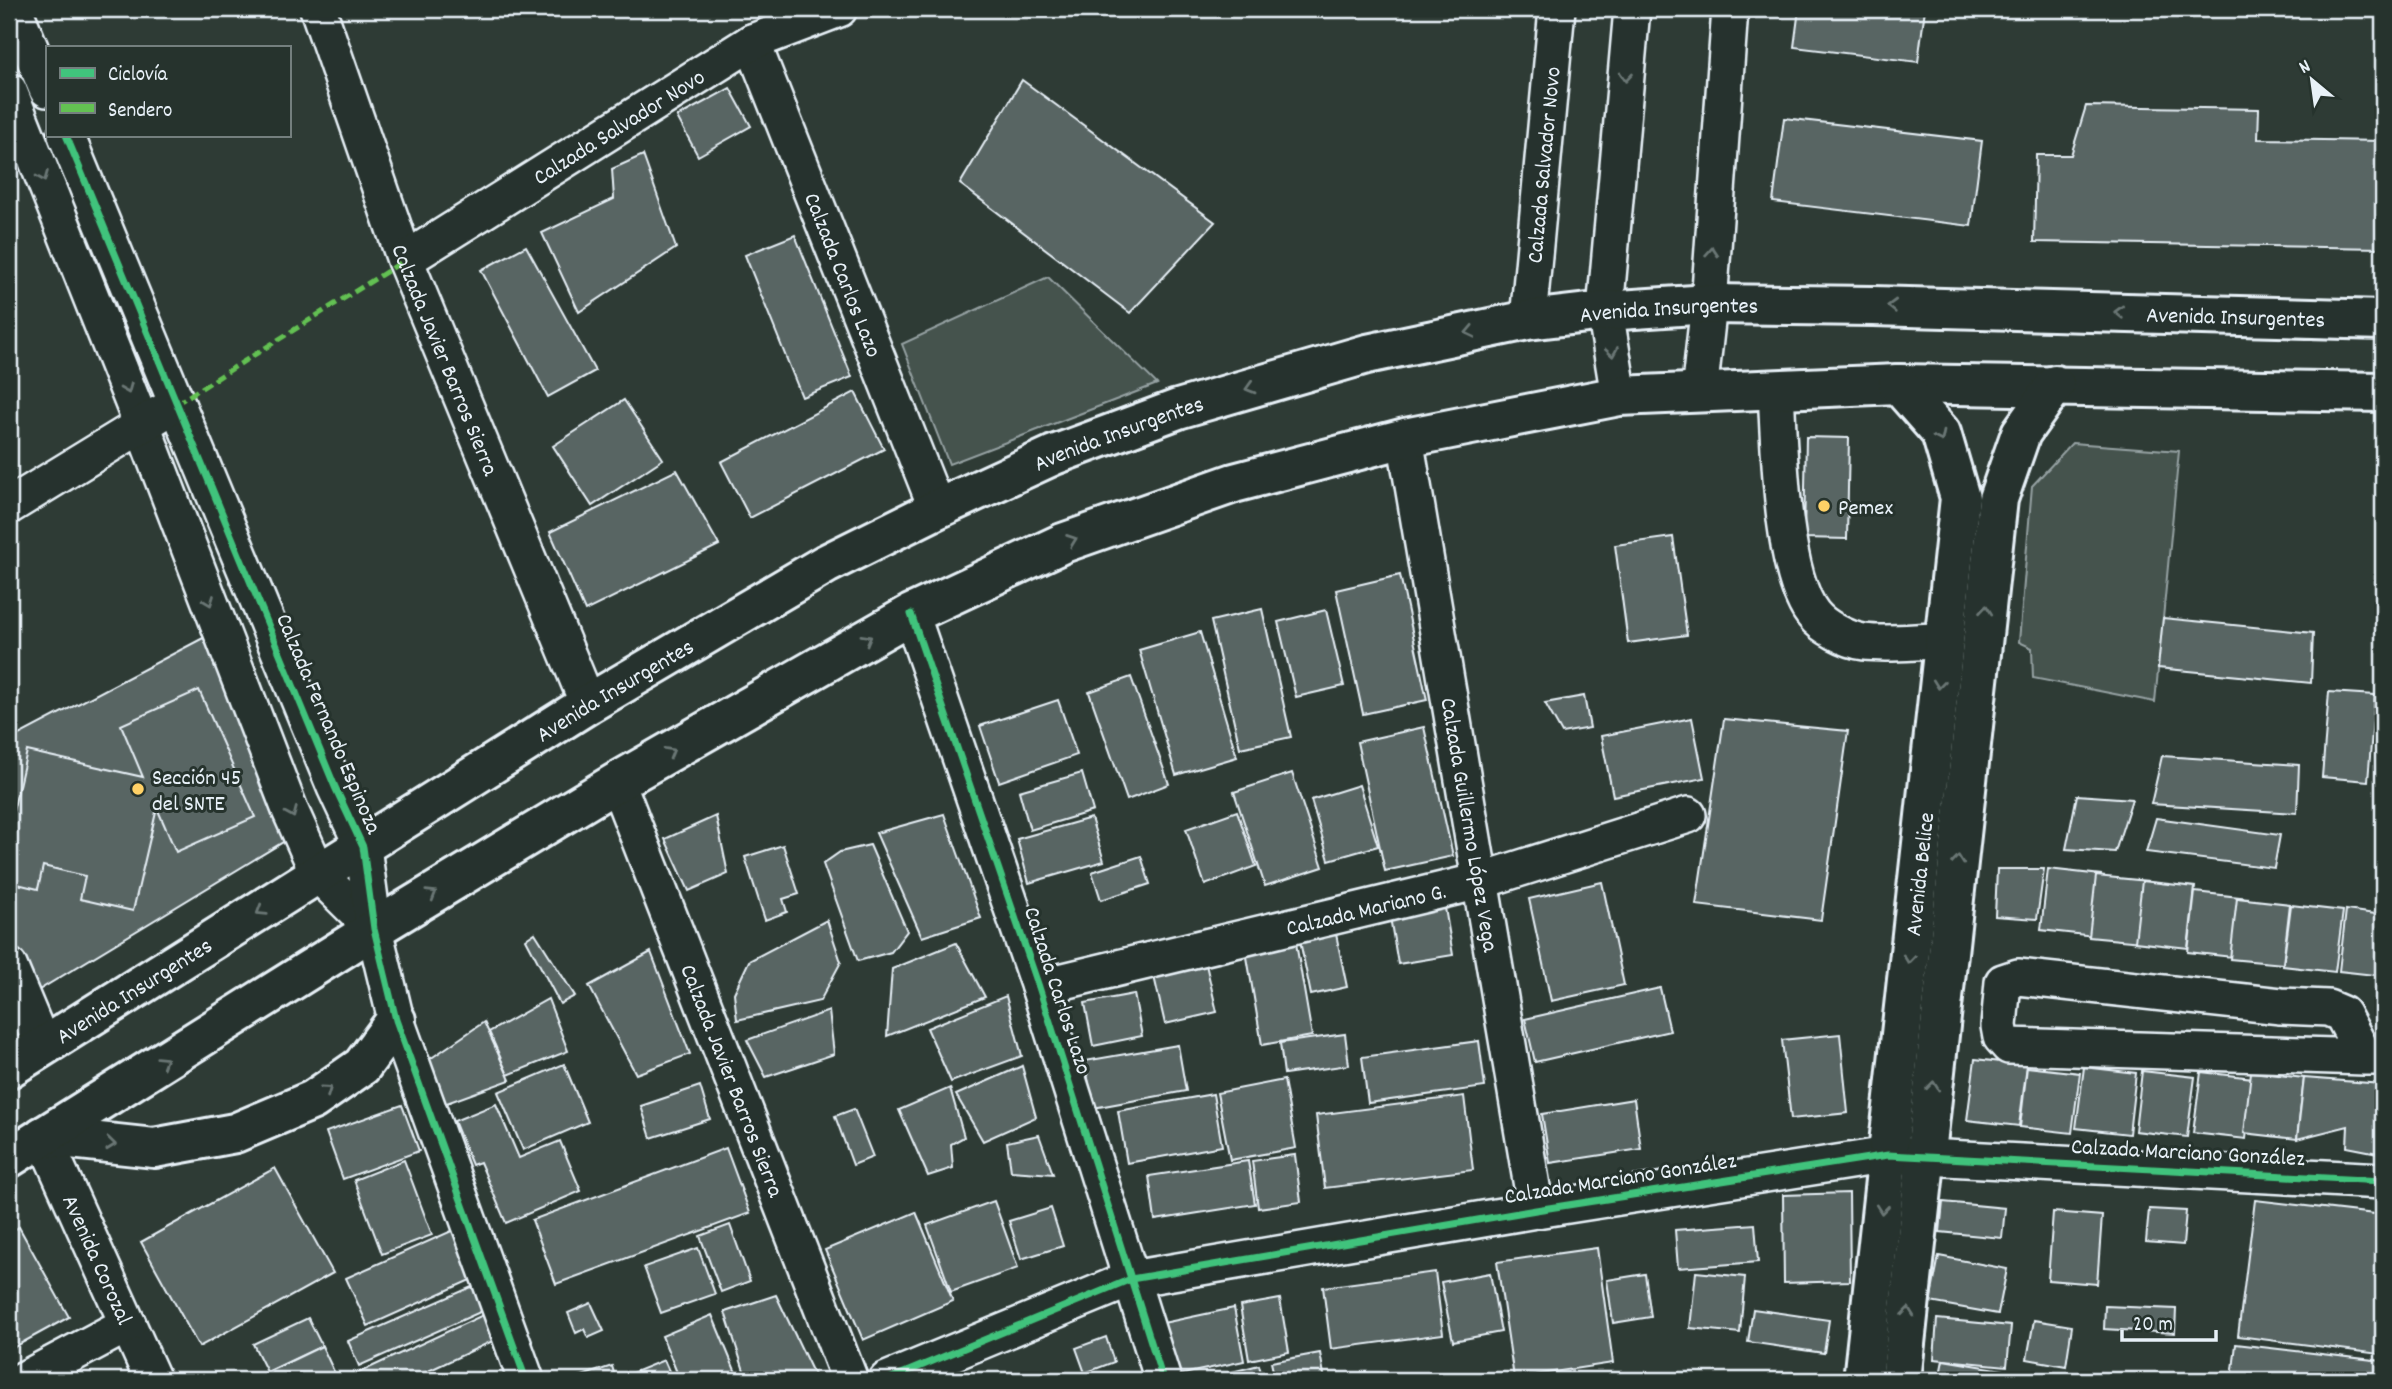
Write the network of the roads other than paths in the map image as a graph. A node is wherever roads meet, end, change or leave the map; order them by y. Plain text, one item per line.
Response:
1 (14, 9) edge
2 (318, 9) edge
3 (839, 9) edge
4 (1558, 9) edge
5 (1632, 9) edge
6 (1730, 9) edge
7 (751, 42) junction
8 (46, 87) edge
9 (25, 101) edge
10 (66, 136) edge
11 (405, 260) junction
12 (126, 282) junction
13 (91, 298) junction
14 (1709, 303) junction
15 (1605, 311) junction
16 (1528, 320) junction
17 (2383, 320) edge
18 (1898, 384) junction
19 (2055, 386) junction
20 (1776, 390) junction
21 (2383, 392) edge
22 (1699, 393) junction
23 (1619, 396) junction
24 (176, 404) junction
25 (142, 425) junction
26 (1405, 438) junction
27 (9, 506) edge
28 (937, 509) junction
29 (911, 614) junction
30 (1944, 641) junction
31 (587, 705) junction
32 (617, 782) junction
33 (1688, 815) dead end
34 (363, 847) junction
35 (319, 875) junction
36 (1480, 881) junction
37 (374, 929) junction
38 (9, 966) edge
39 (1039, 987) junction
40 (396, 1020) junction
41 (2374, 1057) edge
42 (18, 1060) edge
43 (43, 1136) junction
44 (1888, 1155) junction
45 (1926, 1156) junction
46 (9, 1158) edge
47 (2383, 1181) edge
48 (1536, 1210) junction
49 (1131, 1279) junction
50 (128, 1324) junction
51 (23, 1380) edge
52 (153, 1380) edge
53 (526, 1380) edge
54 (850, 1380) edge
55 (887, 1380) edge
56 (1163, 1380) edge
57 (1863, 1380) edge
58 (1901, 1380) edge

1 - 8 street
2 - 11 street, Calzada Javier Barros Sierra
3 - 7 street, Calzada Salvador Novo
4 - 16 street, Calzada Salvador Novo
5 -> 15 street
14 -> 6 street
7 - 11 street, Calzada Salvador Novo
7 - 28 street, Calzada Carlos Lazo
9 -> 13 street
10 - 12 street, Calzada Fernando Espinoza
11 - 31 street, Calzada Javier Barros Sierra
12 - 13 street
12 - 24 street, Calzada Fernando Espinoza
13 -> 25 street
14 - 15 main road, Avenida Insurgentes
17 -> 14 main road, Avenida Insurgentes
14 - 22 street
15 - 16 main road, Avenida Insurgentes
15 -> 23 street
16 -> 28 main road, Avenida Insurgentes
18 - 19 main road
18 - 20 main road
18 -> 30 main road, Avenida Belice
19 - 21 main road
45 -> 19 main road, Avenida Belice
20 - 22 main road
20 - 30 street
22 - 23 main road
23 - 26 main road
24 - 25 street
24 - 34 street, Calzada Fernando Espinoza
25 - 27 street
25 -> 35 street
29 -> 26 main road
26 - 36 street, Calzada Guillermo López Vega
28 - 31 main road, Avenida Insurgentes
32 -> 29 main road
29 - 39 street, Calzada Carlos Lazo
30 -> 44 main road, Avenida Belice
31 - 34 main road, Avenida Insurgentes
37 -> 32 main road
32 - 54 street, Calzada Javier Barros Sierra
33 - 36 street, Calzada Mariano G.
34 - 35 main road, Avenida Insurgentes
34 - 37 street, Calzada Fernando Espinoza
35 - 37 street
35 -> 42 main road, Avenida Insurgentes
36 - 39 street, Calzada Mariano G.
36 - 48 street, Calzada Guillermo López Vega
37 - 40 street, Calzada Fernando Espinoza
43 -> 37 main road
38 - 42 street
39 - 49 street, Calzada Carlos Lazo
43 -> 40 main road
40 - 53 street, Calzada Fernando Espinoza
41 - 41 street
43 - 46 main road
43 - 50 street, Avenida Corozal
44 - 45 street, Calzada Marciano González
44 - 48 street, Calzada Marciano González
44 -> 57 main road, Avenida Belice
45 - 47 street, Calzada Marciano González
58 -> 45 main road, Avenida Belice
48 - 49 street, Calzada Marciano González
49 - 55 street, Calzada Marciano González
49 - 56 street, Calzada Carlos Lazo
50 - 51 street
50 - 52 street, Avenida Corozal

